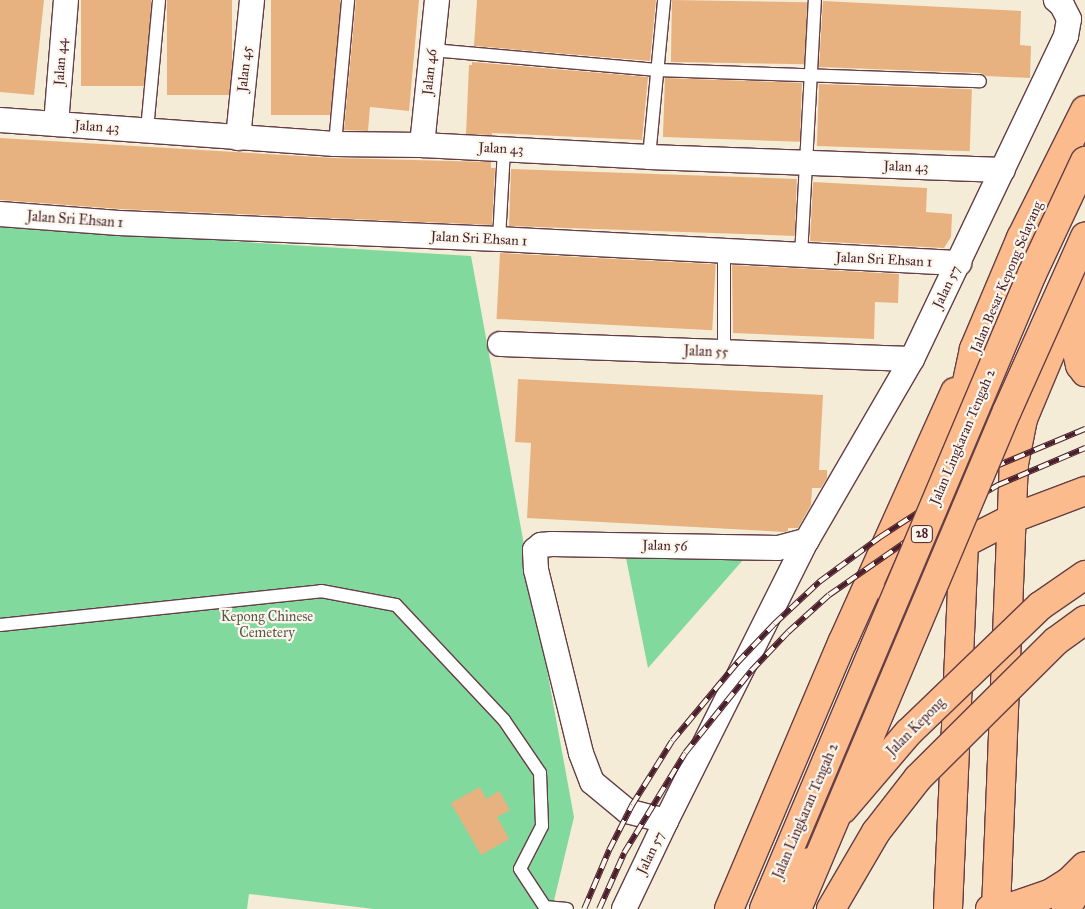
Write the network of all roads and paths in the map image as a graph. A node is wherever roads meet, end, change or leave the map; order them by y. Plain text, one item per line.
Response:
1 (66, 0) edge
2 (159, 0) edge
3 (252, 0) edge
4 (348, 0) edge
5 (437, 0) edge
6 (664, 0) edge
7 (815, 0) edge
8 (1056, 0) edge
9 (1075, 38) edge
10 (432, 50) junction
11 (657, 70) junction
12 (810, 76) junction
13 (980, 82) dead end
14 (1085, 110) edge
15 (0, 120) edge
16 (56, 124) junction
17 (146, 130) junction
18 (238, 138) junction
19 (335, 144) junction
20 (422, 145) junction
21 (504, 150) junction
22 (649, 157) junction
23 (1085, 161) edge
24 (806, 163) junction
25 (1003, 170) junction
26 (0, 214) edge
27 (1085, 237) edge
28 (499, 239) junction
29 (724, 252) junction
30 (801, 256) junction
31 (959, 263) junction
32 (1085, 271) edge
33 (1085, 275) edge
34 (500, 344) dead end
35 (974, 349) junction
36 (724, 352) junction
37 (912, 359) junction
38 (1085, 372) edge
39 (1085, 491) edge
40 (1011, 519) junction
41 (808, 540) junction
42 (964, 543) junction
43 (552, 544) joint
44 (1085, 574) edge
45 (1085, 620) edge
46 (0, 625) edge
47 (843, 641) junction
48 (666, 822) junction
49 (1085, 866) edge
50 (1085, 877) edge
51 (567, 909) edge
52 (624, 909) edge
53 (729, 909) edge
54 (764, 909) edge
55 (778, 909) edge
56 (797, 909) edge
57 (831, 909) edge
58 (948, 909) edge
59 (994, 909) edge
60 (1066, 909) edge

1 - 16 street, Jalan 44
2 - 17 lane
3 - 18 street, Jalan 45
4 - 19 lane
5 - 10 street, Jalan 46
6 - 11 lane
7 - 12 lane
8 - 9 street, Jalan 57
9 - 25 street, Jalan 57
10 - 11 lane
10 - 20 street, Jalan 46
11 - 12 lane
11 - 22 lane
12 - 13 lane
12 - 24 lane
14 - 35 main road, Jalan Besar Kepong Selayang
15 - 16 street, Jalan 43
16 - 17 street, Jalan 43
17 - 18 street, Jalan 43
18 - 19 street, Jalan 43
19 - 20 street, Jalan 43
20 - 21 street, Jalan 43
21 - 22 street, Jalan 43
21 - 28 lane
22 - 24 street, Jalan 43
23 - 54 main road, Jalan Lingkaran Tengah 2 / 28, bridge
24 - 25 street, Jalan 43
24 - 30 lane
25 - 31 street, Jalan 57
26 - 28 street, Jalan Sri Ehsan 1
27 - 56 main road, 28, bridge
28 - 29 street, Jalan Sri Ehsan 1
29 - 30 street, Jalan Sri Ehsan 1
29 - 36 lane
30 - 31 street, Jalan Sri Ehsan 1
31 - 37 street, Jalan 57
32 - 40 main road
33 - 38 main road
34 - 36 street, Jalan 55
35 - 42 main road, Jalan Besar Kepong Selayang
35 - 47 main road
36 - 37 street, Jalan 55
37 - 41 street, Jalan 57
39 - 40 main road
40 - 42 main road
40 - 59 main road
41 - 43 street, Jalan 56
41 - 48 street, Jalan 57
42 - 47 main road
42 - 58 main road, Jalan Besar Kepong Selayang
43 - 48 street, Jalan 57
44 - 55 main road, Jalan Kepong, bridge
45 - 57 main road, bridge
46 - 51 lane
47 - 53 main road
48 - 52 street, Jalan 57
49 - 59 main road
50 - 60 main road

